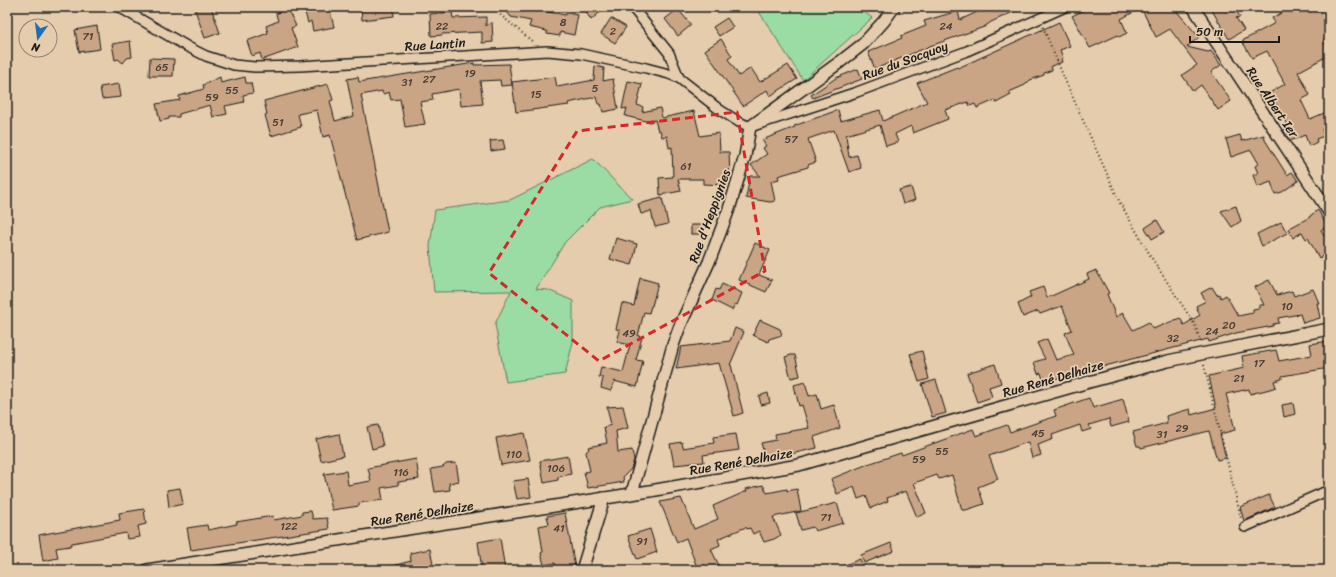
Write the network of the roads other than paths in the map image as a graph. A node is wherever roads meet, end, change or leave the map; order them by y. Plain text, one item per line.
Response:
1 (119, 7) edge
2 (632, 7) edge
3 (894, 7) edge
4 (1065, 7) edge
5 (1193, 7) edge
6 (679, 78) junction
7 (750, 127) junction
8 (1329, 212) edge
9 (1329, 329) edge
10 (1329, 490) edge
11 (632, 493) junction
12 (604, 498) junction
13 (1245, 527) road end
14 (148, 570) edge
15 (582, 570) edge

1 - 6 street, Rue Lantin
2 - 6 street
3 - 7 street
4 - 7 street, Rue du Socquoy
5 - 8 street, Rue Albert Ier
6 - 7 street, Rue Lantin
7 - 11 street, Rue d'Heppignies
9 - 11 street, Rue René Delhaize
10 - 13 street
11 - 12 street, Rue René Delhaize
12 - 14 street, Rue René Delhaize
12 - 15 street

